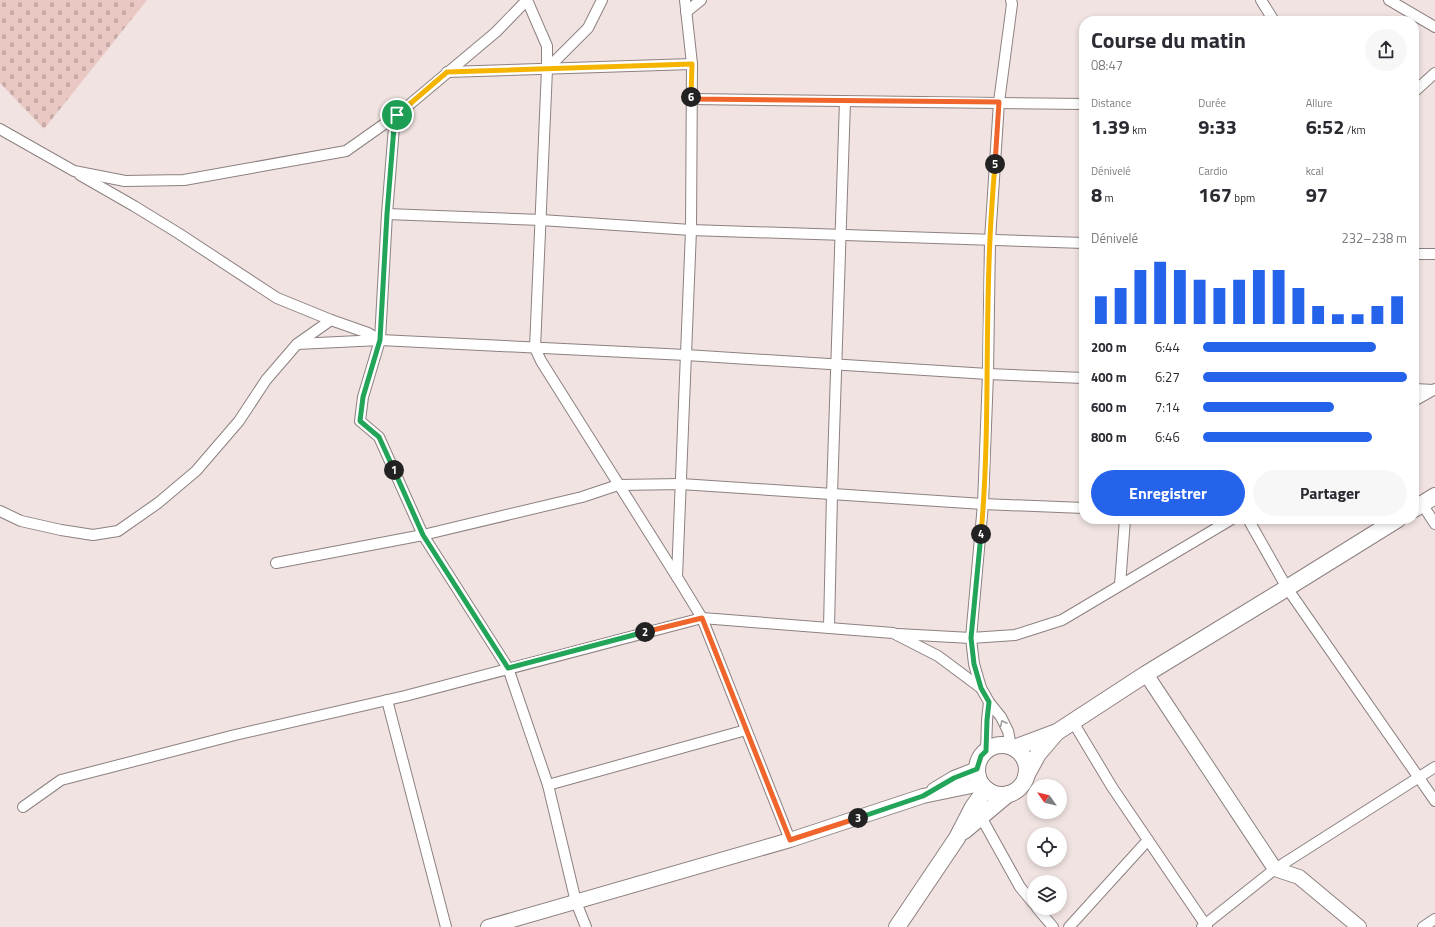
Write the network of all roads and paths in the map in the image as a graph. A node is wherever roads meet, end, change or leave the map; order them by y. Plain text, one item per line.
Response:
1 (527, 0) edge
2 (602, 0) edge
3 (685, 0) edge
4 (702, 0) edge
5 (1011, 0) edge
6 (1261, 0) edge
7 (1390, 0) edge
8 (686, 12) junction
9 (1271, 16) edge
10 (1417, 16) edge
11 (1419, 17) edge
12 (1435, 27) edge
13 (692, 64) junction
14 (547, 69) junction
15 (447, 72) junction
16 (1435, 73) edge
17 (1419, 87) edge
18 (691, 99) junction
19 (845, 101) junction
20 (999, 102) junction
21 (1079, 104) edge
22 (397, 115) junction
23 (0, 129) edge
24 (74, 171) junction
25 (387, 214) junction
26 (541, 220) junction
27 (690, 230) junction
28 (840, 235) junction
29 (990, 240) junction
30 (1079, 243) edge
31 (1419, 254) edge
32 (1435, 254) edge
33 (331, 320) junction
34 (380, 340) junction
35 (296, 344) junction
36 (535, 348) junction
37 (686, 355) junction
38 (837, 365) junction
39 (988, 374) junction
40 (1079, 378) edge
41 (1419, 389) edge
42 (1434, 390) edge
43 (1419, 398) edge
44 (680, 484) junction
45 (618, 485) junction
46 (832, 494) junction
47 (1424, 503) edge
48 (983, 504) junction
49 (1079, 508) edge
50 (0, 511) edge
51 (1126, 524) edge
52 (1224, 524) edge
53 (1251, 524) edge
54 (1390, 524) edge
55 (1435, 524) edge
56 (423, 535) junction
57 (276, 563) dead end
58 (677, 577) junction
59 (1120, 585) junction
60 (1287, 588) junction
61 (702, 618) junction
62 (830, 628) junction
63 (893, 633) junction
64 (971, 638) junction
65 (508, 668) junction
66 (1146, 674) junction
67 (981, 688) junction
68 (388, 700) junction
69 (989, 702) junction
70 (1073, 722) junction
71 (746, 730) junction
72 (1057, 732) junction
73 (1013, 747) junction
74 (986, 751) junction
75 (1435, 767) edge
76 (1026, 776) junction
77 (1420, 778) junction
78 (982, 781) junction
79 (548, 785) junction
80 (1008, 794) junction
81 (1435, 801) edge
82 (23, 807) dead end
83 (981, 817) junction
84 (957, 838) junction
85 (790, 840) junction
86 (1148, 840) junction
87 (1275, 869) junction
88 (1027, 896) edge
89 (576, 902) junction
90 (1043, 915) edge
91 (1435, 919) edge
92 (1204, 926) edge
93 (446, 927) edge
94 (488, 927) edge
95 (586, 927) edge
96 (897, 927) edge
97 (1053, 927) edge
98 (1069, 927) edge
99 (1359, 927) edge
100 (1423, 927) edge

1 - 14 street
1 - 15 street
2 - 14 street
3 - 8 street
4 - 8 street
5 - 20 street
6 - 9 street
7 - 10 street
8 - 13 street
11 - 12 street
13 - 14 street
13 - 18 street
14 - 15 street
14 - 26 street
15 - 22 street
16 - 17 street
18 - 19 street
18 - 27 street
19 - 20 street
19 - 28 street
20 - 21 street
20 - 29 street
22 - 24 street
22 - 25 street
23 - 24 street
24 - 33 street
25 - 26 street
25 - 34 street
26 - 27 street
26 - 36 street
27 - 28 street
27 - 37 street
28 - 29 street
28 - 38 street
29 - 30 street
29 - 39 street
31 - 32 street
33 - 34 street
33 - 35 street
34 - 35 street
34 - 36 street
34 - 56 street
35 - 50 street
36 - 37 street
36 - 45 street
37 - 38 street
37 - 44 street
38 - 39 street
38 - 46 street
39 - 40 street
39 - 48 street
41 - 42 street
42 - 43 street
44 - 45 street
44 - 46 street
44 - 58 street
45 - 56 street
45 - 58 street
46 - 48 street
46 - 62 street
47 - 55 street
48 - 49 street
48 - 64 street
51 - 59 street
52 - 59 street
53 - 60 street
54 - 60 main road
56 - 57 street
56 - 65 street
58 - 61 street
59 - 64 street
60 - 66 main road
60 - 77 street
61 - 62 street
61 - 65 street
61 - 71 street
62 - 63 street
63 - 64 street
63 - 67 street
64 - 67 street
65 - 68 street
65 - 79 street
66 - 70 main road
66 - 87 street
67 - 69 street
68 - 82 street
68 - 93 street
73 -> 69 street
69 - 74 street
70 - 72 main road
70 - 86 street
71 - 79 street
71 - 85 street
72 - 73 main road
72 - 76 main road
73 - 74 main road
73 - 76 main road
74 - 78 main road
75 - 77 street
76 - 80 main road
77 - 81 street
77 - 87 street
78 - 80 main road
78 - 84 main road
78 - 85 street
79 - 89 street
80 - 83 main road
83 - 84 main road
83 - 88 street
84 - 96 main road
85 - 89 street
86 - 92 street
86 - 98 street
87 - 92 street
87 - 99 street
89 - 94 street
89 - 95 street
90 - 97 street
91 - 100 street

